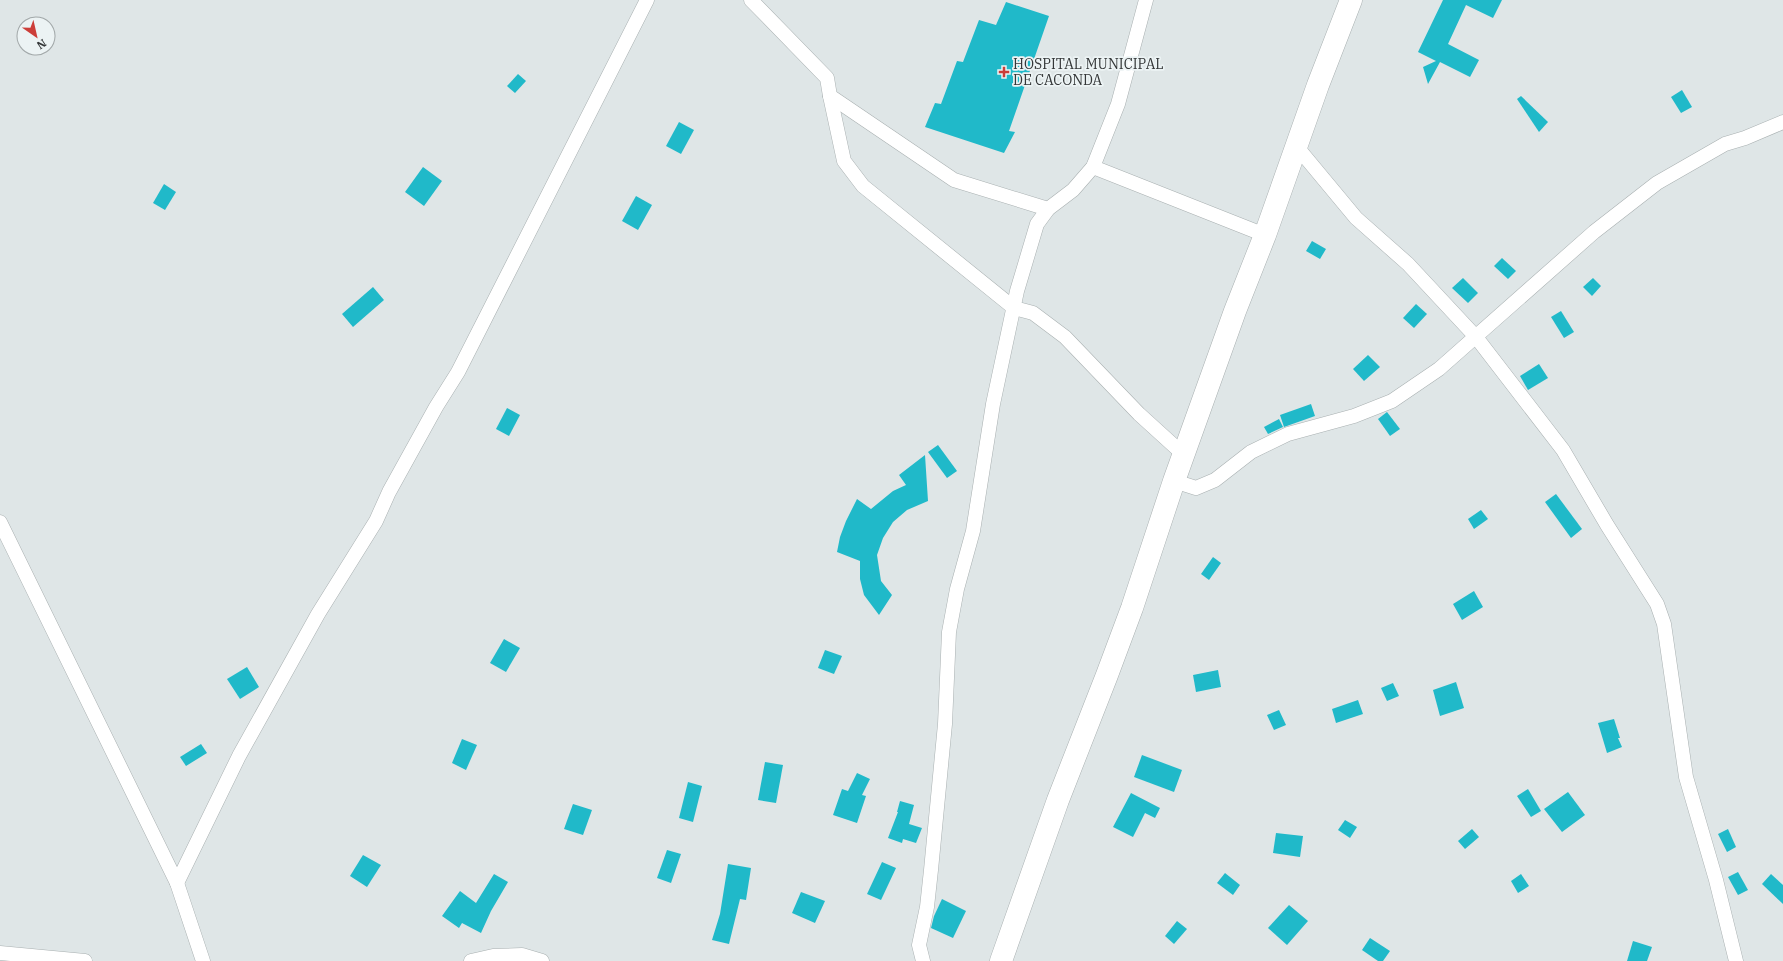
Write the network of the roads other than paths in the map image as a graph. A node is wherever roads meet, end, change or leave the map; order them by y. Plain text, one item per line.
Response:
1 (647, 0) edge
2 (751, 0) edge
3 (1146, 0) edge
4 (1351, 0) edge
5 (830, 96) junction
6 (1783, 122) edge
7 (1297, 147) junction
8 (1093, 167) junction
9 (1048, 209) junction
10 (1265, 235) junction
11 (1014, 308) junction
12 (1476, 337) junction
13 (1183, 454) junction
14 (1174, 481) junction
15 (0, 522) edge
16 (177, 883) junction
17 (0, 953) edge
18 (85, 961) edge
19 (203, 961) edge
20 (471, 961) edge
21 (542, 961) edge
22 (922, 961) edge
23 (1001, 961) edge
24 (1736, 961) edge

1 - 16 street
2 - 5 street
3 - 8 street
4 - 7 main road
5 - 9 street
5 - 11 street
6 - 12 street
7 - 10 main road
7 - 12 street
8 - 9 street
8 - 10 street
9 - 11 street
10 - 13 main road
11 - 13 street
11 - 22 street
12 - 14 street
12 - 24 street
13 - 14 main road
14 - 23 main road
15 - 16 street
16 - 19 street
17 - 18 street
20 - 21 street

